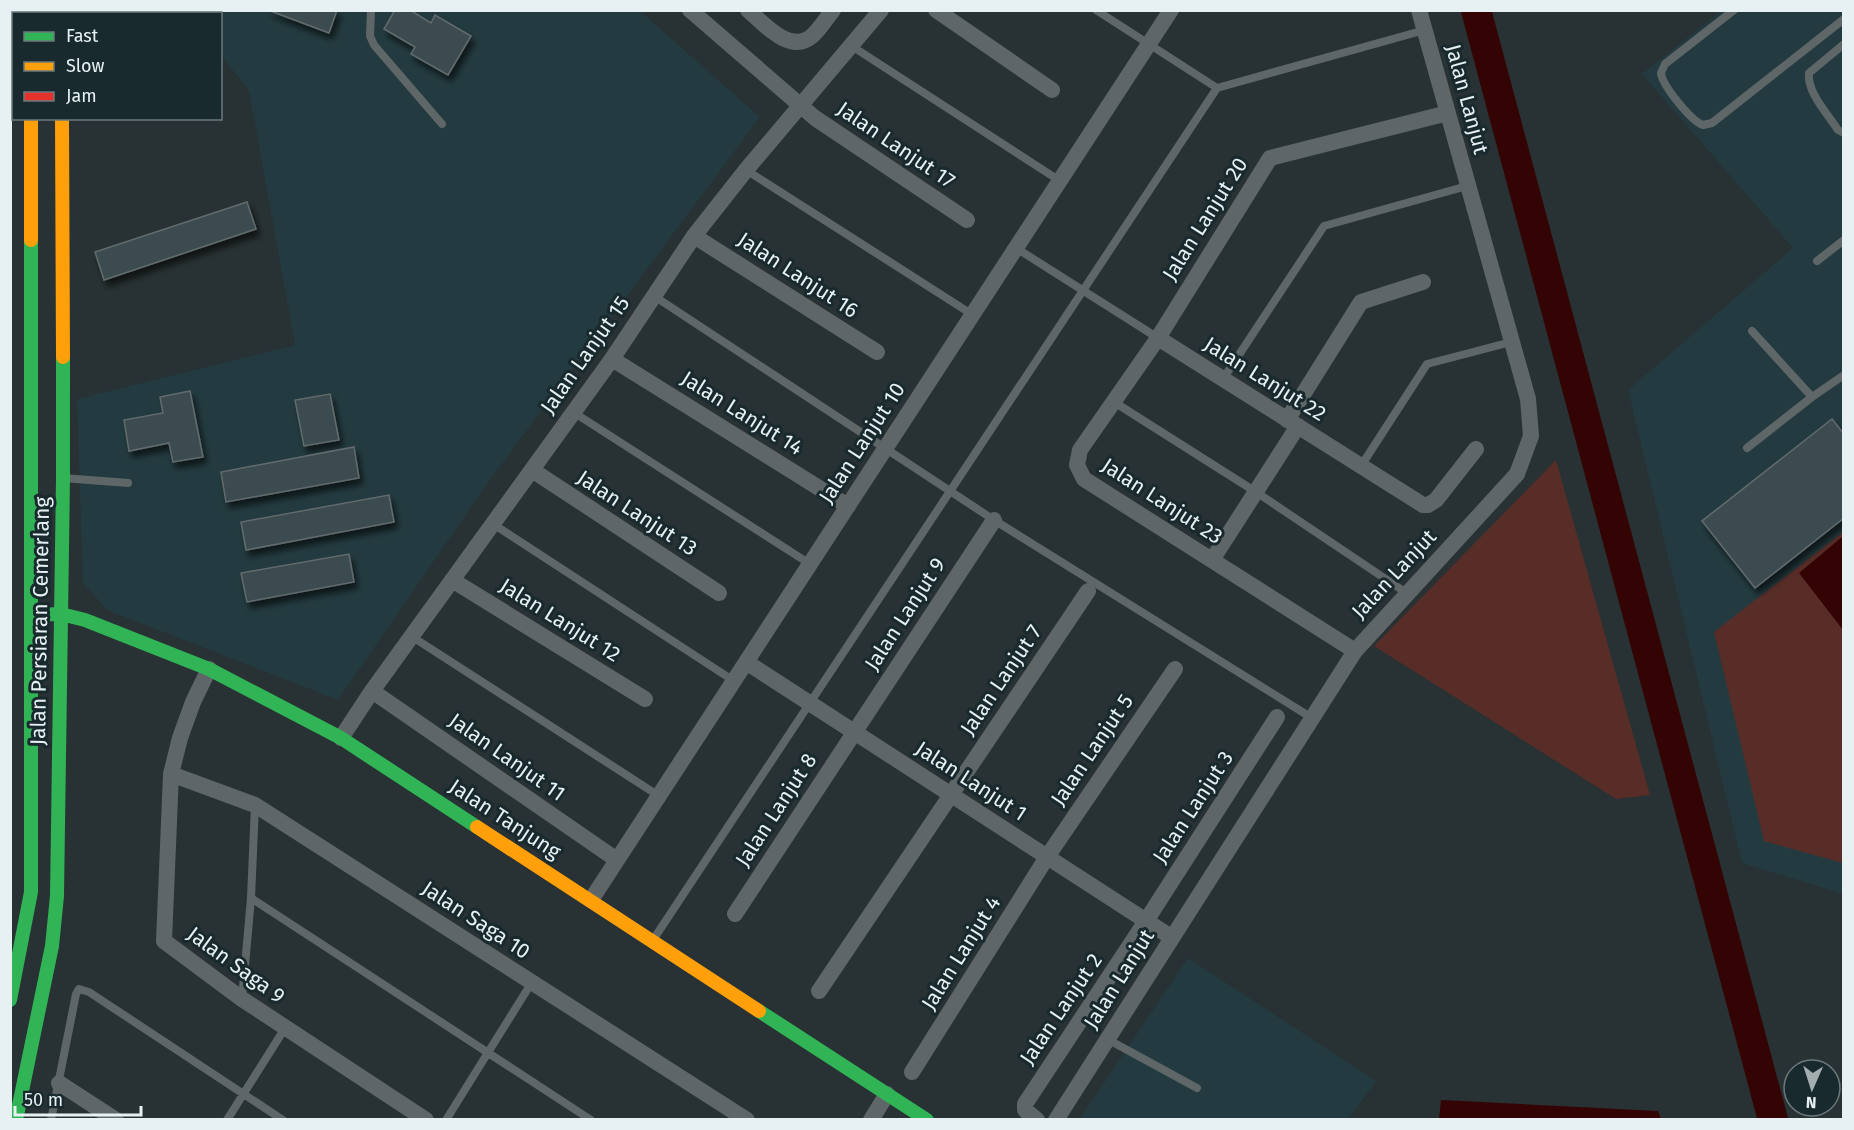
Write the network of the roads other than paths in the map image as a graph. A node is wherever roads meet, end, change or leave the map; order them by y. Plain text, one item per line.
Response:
1 (371, 10) edge
2 (690, 10) edge
3 (748, 10) edge
4 (833, 10) edge
5 (881, 10) edge
6 (936, 10) edge
7 (1096, 10) edge
8 (1171, 10) edge
9 (1419, 10) edge
10 (1734, 10) edge
11 (1844, 19) edge
12 (1425, 30) junction
13 (850, 45) junction
14 (1149, 45) junction
15 (1844, 45) edge
16 (1217, 88) junction
17 (1052, 90) dead end
18 (801, 105) junction
19 (1448, 113) junction
20 (31, 120) edge
21 (62, 120) edge
22 (442, 124) dead end
23 (1844, 133) edge
24 (746, 170) junction
25 (1060, 181) junction
26 (1467, 186) junction
27 (967, 220) dead end
28 (694, 236) junction
29 (1844, 240) edge
30 (1016, 248) junction
31 (1818, 261) dead end
32 (1423, 282) dead end
33 (1083, 290) junction
34 (654, 296) junction
35 (973, 315) junction
36 (1752, 331) dead end
37 (1158, 338) junction
38 (1511, 342) junction
39 (877, 352) dead end
40 (612, 359) junction
41 (1844, 375) edge
42 (1224, 379) junction
43 (1812, 397) junction
44 (1114, 402) junction
45 (573, 412) junction
46 (1293, 423) junction
47 (885, 448) junction
48 (1747, 448) dead end
49 (1476, 449) dead end
50 (1361, 466) junction
51 (532, 470) junction
52 (63, 478) junction
53 (128, 483) dead end
54 (950, 491) junction
55 (1256, 492) junction
56 (848, 506) junction
57 (994, 520) junction
58 (493, 524) junction
59 (1212, 560) junction
60 (810, 564) junction
61 (452, 579) junction
62 (1088, 591) dead end
63 (719, 594) dead end
64 (1408, 594) junction
65 (60, 614) junction
66 (31, 615) junction
67 (411, 636) junction
68 (1354, 651) junction
69 (746, 662) junction
70 (209, 669) junction
71 (1174, 669) dead end
72 (734, 681) junction
73 (372, 691) junction
74 (645, 699) dead end
75 (810, 703) junction
76 (1277, 717) dead end
77 (1312, 718) junction
78 (854, 732) junction
79 (341, 738) junction
80 (171, 774) junction
81 (951, 794) junction
82 (659, 796) junction
83 (255, 805) junction
84 (1047, 857) junction
85 (617, 861) junction
86 (251, 898) junction
87 (591, 900) junction
88 (735, 914) dead end
89 (1146, 921) junction
90 (1171, 937) junction
91 (653, 940) junction
92 (532, 982) junction
93 (819, 991) dead end
94 (242, 999) junction
95 (10, 1000) edge
96 (285, 1028) junction
97 (1107, 1039) junction
98 (487, 1053) junction
99 (912, 1072) dead end
100 (59, 1083) junction
101 (1197, 1088) dead end
102 (244, 1093) junction
103 (887, 1094) junction
104 (16, 1119) edge
105 (51, 1119) edge
106 (116, 1119) edge
107 (227, 1119) edge
108 (284, 1119) edge
109 (426, 1119) edge
110 (446, 1119) edge
111 (591, 1119) edge
112 (747, 1119) edge
113 (871, 1119) edge
114 (927, 1119) edge
115 (1037, 1119) edge
116 (1056, 1119) edge

1 - 22 lane
2 - 18 street, Jalan Lanjut 17
3 - 4 street
5 - 13 street, Jalan Lanjut 15
6 - 17 street
7 - 14 lane
8 - 14 street, Jalan Lanjut 10
9 - 12 street, Jalan Lanjut
10 - 11 lane
12 - 16 lane
12 - 19 street, Jalan Lanjut
13 - 18 street, Jalan Lanjut 15
13 - 25 lane
14 - 16 lane
14 - 25 street, Jalan Lanjut 10
15 - 23 lane
16 - 33 lane
18 - 24 street, Jalan Lanjut 15
18 - 27 street, Jalan Lanjut 17
19 - 26 street, Jalan Lanjut
19 - 37 street, Jalan Lanjut 20
20 - 66 main road, Jalan Persiaran Cemerlang
21 - 52 main road, Jalan Persiaran Cemerlang
24 - 28 street, Jalan Lanjut 15
24 - 35 lane
25 - 30 street, Jalan Lanjut 10
26 - 38 street, Jalan Lanjut
26 - 42 lane
28 - 34 street, Jalan Lanjut 15
28 - 39 street, Jalan Lanjut 16
29 - 31 lane
30 - 33 lane, Jalan Lanjut 22
30 - 35 street, Jalan Lanjut 10
32 - 46 street
33 - 37 lane, Jalan Lanjut 22
33 - 54 lane
34 - 40 street, Jalan Lanjut 15
34 - 47 lane
35 - 47 street, Jalan Lanjut 10
36 - 43 lane
37 - 42 street, Jalan Lanjut 22
37 - 44 street, Jalan Lanjut 23
38 - 50 lane
38 - 64 street, Jalan Lanjut
40 - 45 street, Jalan Lanjut 15
40 - 56 street, Jalan Lanjut 14
41 - 43 lane
42 - 46 street, Jalan Lanjut 22
43 - 48 lane
44 - 55 lane
44 - 59 street, Jalan Lanjut 23
45 - 51 street, Jalan Lanjut 15
45 - 60 lane
46 - 50 street, Jalan Lanjut 22
46 - 55 street
47 - 54 lane
47 - 56 street, Jalan Lanjut 10
49 - 50 street, Jalan Lanjut 22
51 - 58 street, Jalan Lanjut 15
51 - 63 street, Jalan Lanjut 13
52 - 53 lane
52 - 65 main road, Jalan Persiaran Cemerlang
54 - 57 lane
54 - 75 lane
55 - 59 street
55 - 64 lane
56 - 60 street, Jalan Lanjut 10
57 - 77 lane
57 - 78 street, Jalan Lanjut 9
58 - 61 street, Jalan Lanjut 15
58 - 72 lane
59 - 68 street, Jalan Lanjut 23
60 - 69 street, Jalan Lanjut 10
61 - 67 street, Jalan Lanjut 15
61 - 74 street, Jalan Lanjut 12
62 - 81 street, Jalan Lanjut 7
64 - 68 street, Jalan Lanjut
65 - 66 main road, Jalan Tanjung
65 - 70 main road, Jalan Tanjung
65 - 104 main road, Jalan Persiaran Cemerlang
66 - 95 main road, Jalan Persiaran Cemerlang
67 - 73 street, Jalan Lanjut 15
67 - 82 lane
68 - 77 street, Jalan Lanjut
69 - 72 street, Jalan Lanjut 10
69 - 75 street, Jalan Lanjut 1
70 - 79 main road, Jalan Tanjung
70 - 80 street, Jalan Saga 9
71 - 84 street, Jalan Lanjut 5
72 - 82 street, Jalan Lanjut 10
73 - 79 street, Jalan Lanjut 15
73 - 85 street, Jalan Lanjut 11
75 - 78 street, Jalan Lanjut 1
75 - 91 lane
76 - 89 street, Jalan Lanjut 3
77 - 90 street, Jalan Lanjut
78 - 81 street, Jalan Lanjut 1
78 - 88 street, Jalan Lanjut 8
79 - 87 main road, Jalan Tanjung
80 - 83 street, Jalan Saga 10
80 - 94 street, Jalan Saga 9
81 - 84 street, Jalan Lanjut 1
81 - 93 street
82 - 85 street, Jalan Lanjut 10
83 - 86 lane
83 - 92 street, Jalan Saga 10
84 - 89 street, Jalan Lanjut 1
84 - 99 street, Jalan Lanjut 4
85 - 87 street, Jalan Lanjut 10
86 - 94 lane
86 - 98 lane
87 - 91 main road, Jalan Tanjung
89 - 90 street, Jalan Lanjut 1
89 - 115 street, Jalan Lanjut 2
90 - 97 street, Jalan Lanjut
91 - 103 main road, Jalan Tanjung
92 - 98 lane
92 - 112 street, Jalan Saga 10
94 - 96 street, Jalan Saga 9
96 - 102 lane
96 - 109 street, Jalan Saga 9
97 - 101 lane
97 - 116 street, Jalan Lanjut
98 - 110 lane
98 - 111 lane
100 - 102 lane
100 - 105 lane
100 - 106 street
102 - 107 lane
102 - 108 lane
103 - 113 street
103 - 114 main road, Jalan Tanjung

